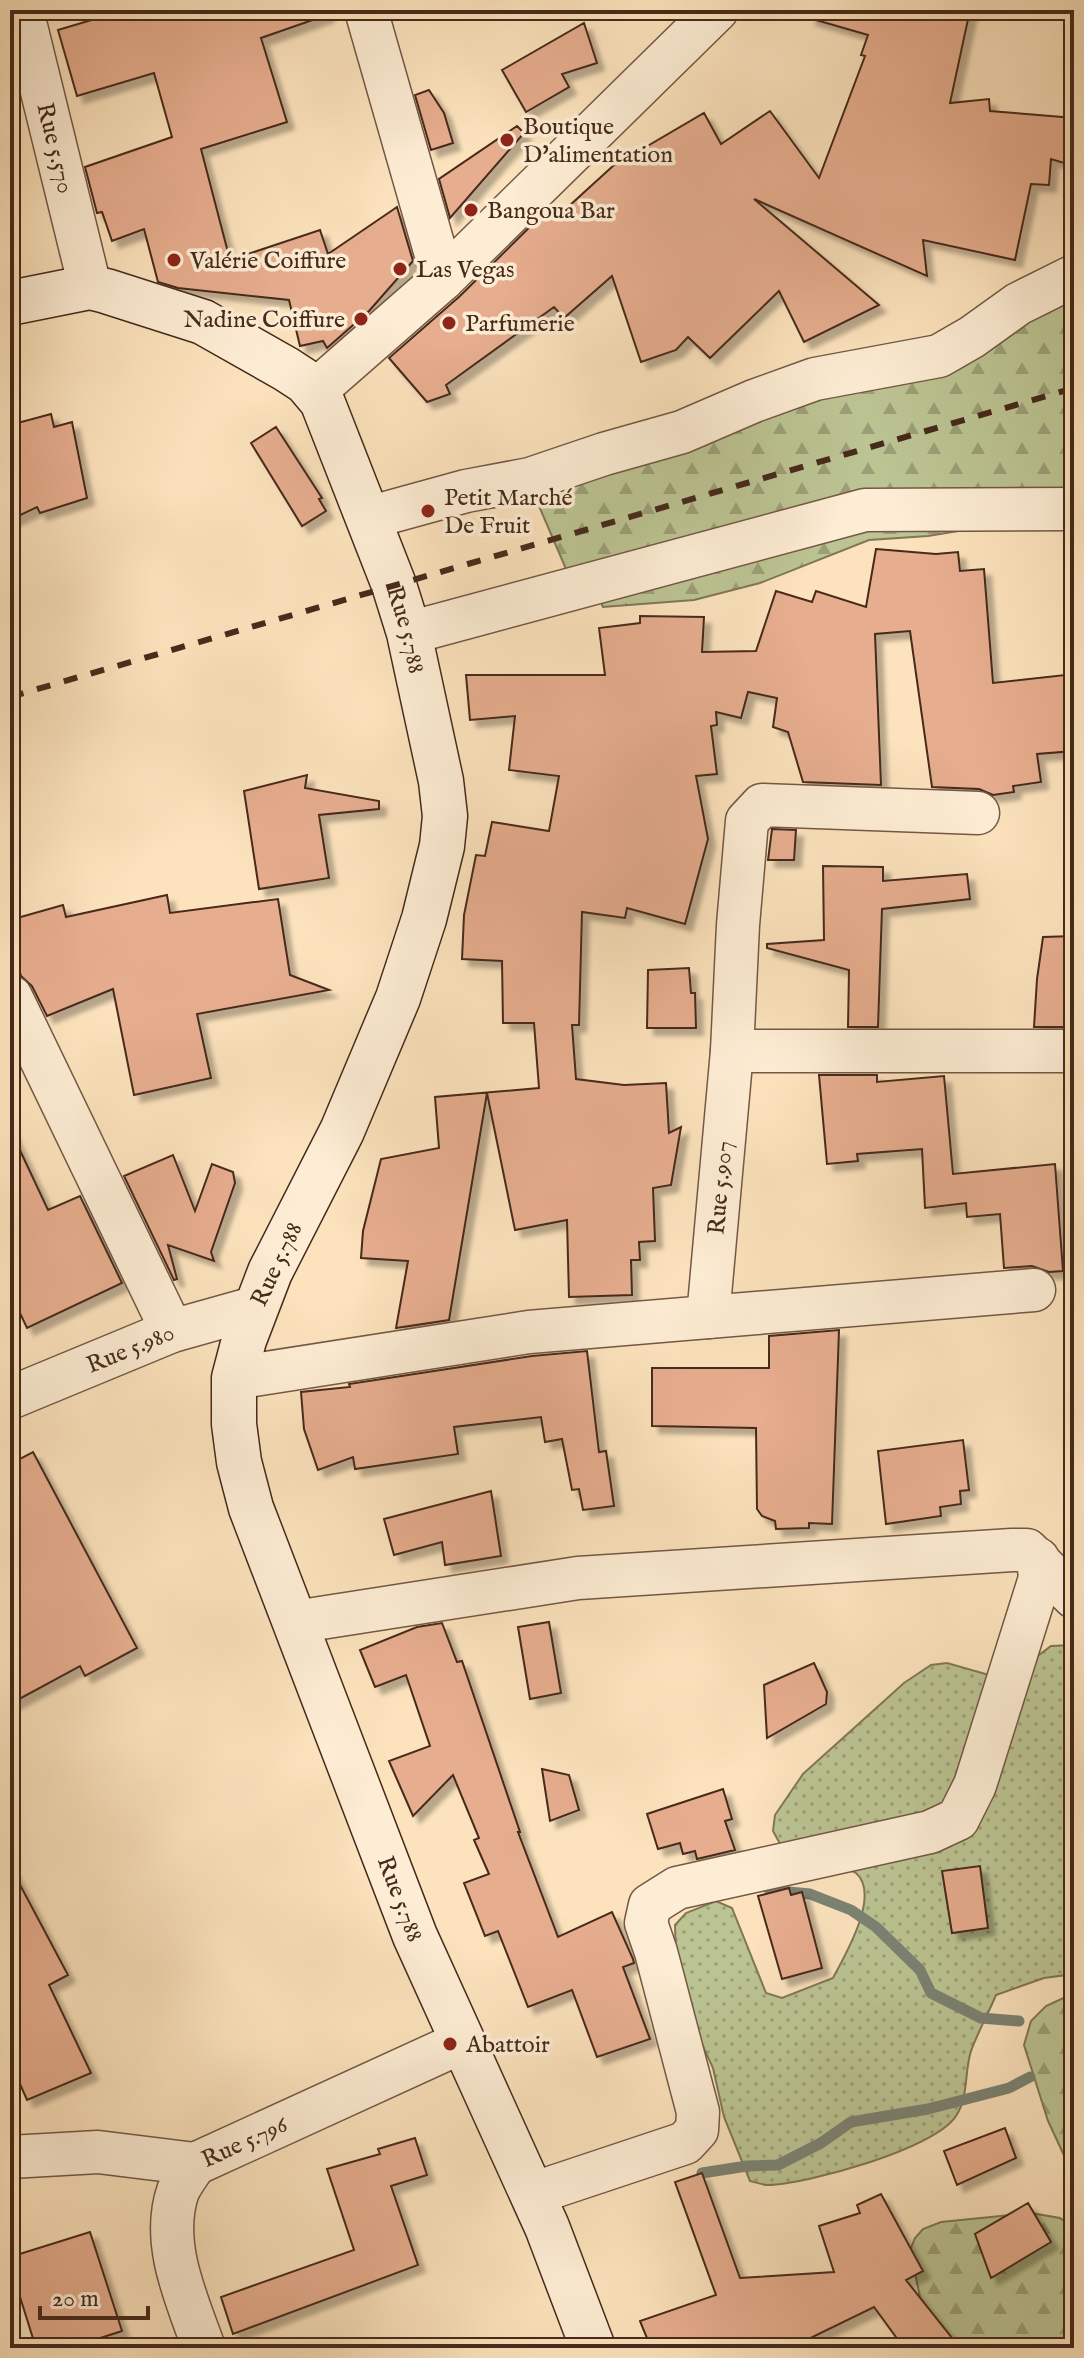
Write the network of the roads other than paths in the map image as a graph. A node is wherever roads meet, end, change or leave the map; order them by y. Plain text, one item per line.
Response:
1 (22, 10) edge
2 (366, 10) edge
3 (717, 10) edge
4 (1074, 276) edge
5 (443, 279) junction
6 (98, 289) junction
7 (10, 303) edge
8 (315, 391) junction
9 (1074, 509) edge
10 (368, 518) junction
11 (409, 633) junction
12 (978, 813) dead end
13 (11, 997) edge
14 (732, 1051) junction
15 (1074, 1051) edge
16 (1034, 1290) dead end
17 (254, 1308) junction
18 (708, 1317) junction
19 (172, 1331) junction
20 (234, 1378) junction
21 (10, 1398) edge
22 (1038, 1559) junction
23 (1074, 1597) edge
24 (295, 1622) junction
25 (462, 2042) junction
26 (10, 2157) edge
27 (195, 2164) junction
28 (532, 2194) junction
29 (204, 2348) edge
30 (593, 2348) edge

1 - 6 street, Rue 5.570
2 - 5 street
3 - 5 street
4 - 10 street
5 - 8 street
6 - 7 street
6 - 8 street, Rue 5.788
8 - 10 street, Rue 5.788
9 - 11 street
10 - 11 street, Rue 5.788
11 - 17 street, Rue 5.788
12 - 14 street, Rue 5.907
13 - 19 street
14 - 15 street
14 - 18 street, Rue 5.907
16 - 18 street
17 - 19 street, Rue 5.980
17 - 20 street, Rue 5.788
18 - 20 street
19 - 21 street, Rue 5.980
20 - 24 street, Rue 5.788
22 - 23 street
22 - 24 street
22 - 28 street
24 - 25 street, Rue 5.788
25 - 27 street, Rue 5.796
25 - 28 street, Rue 5.788
26 - 27 street, Rue 5.796
27 - 29 street
28 - 30 street, Rue 5.788

